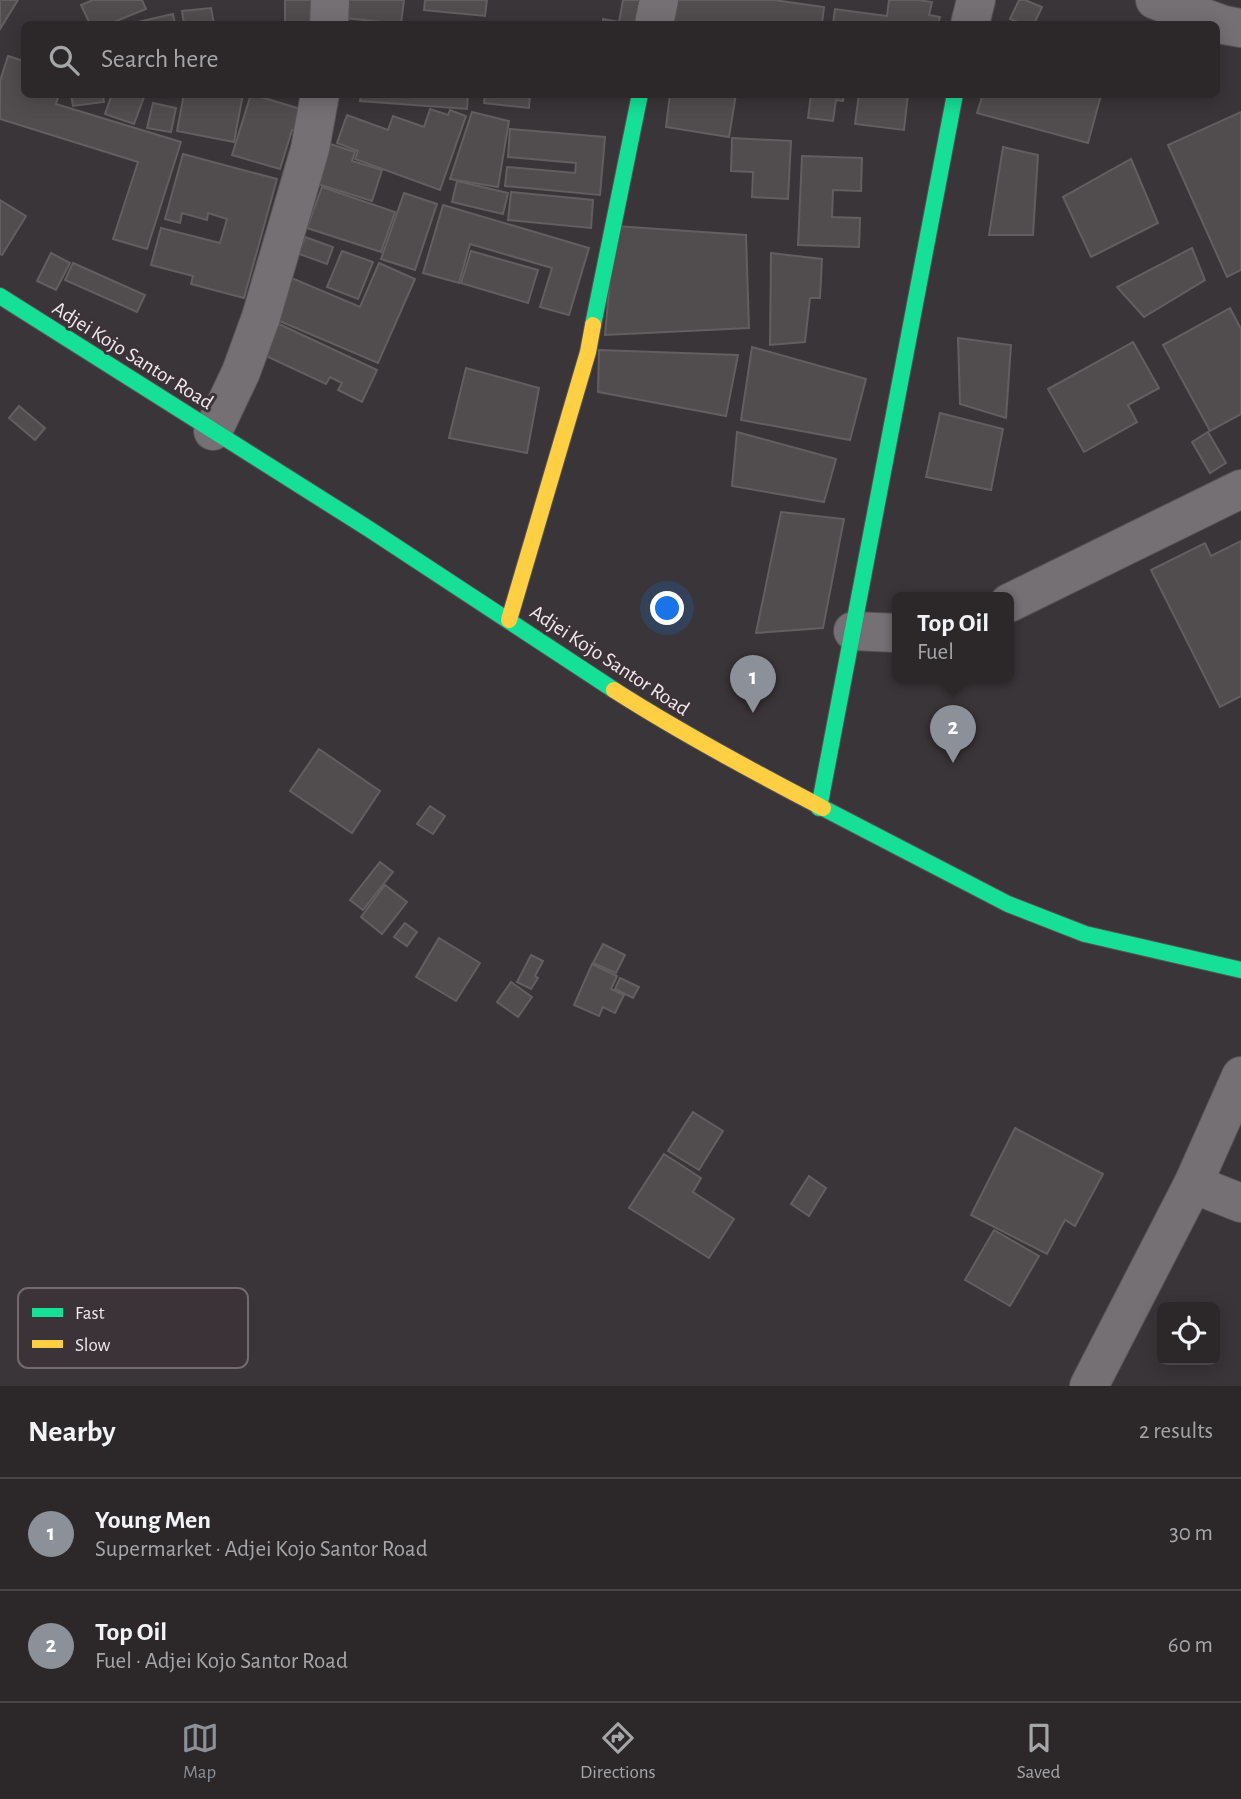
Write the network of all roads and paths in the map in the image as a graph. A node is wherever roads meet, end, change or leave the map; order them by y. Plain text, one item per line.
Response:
1 (330, 0) edge
2 (659, 0) edge
3 (976, 0) edge
4 (1155, 0) edge
5 (329, 21) edge
6 (655, 21) edge
7 (971, 21) edge
8 (1213, 21) edge
9 (1220, 24) edge
10 (1241, 28) edge
11 (319, 98) edge
12 (639, 98) edge
13 (955, 98) edge
14 (0, 296) edge
15 (213, 431) junction
16 (1241, 489) edge
17 (1014, 601) edge
18 (509, 620) junction
19 (853, 631) junction
20 (892, 633) edge
21 (819, 808) junction
22 (1235, 964) edge
23 (1241, 1076) edge
24 (1193, 1184) junction
25 (1241, 1203) edge
26 (1089, 1386) edge

1 - 5 street
2 - 6 street
3 - 7 street
4 - 8 street
9 - 10 street
11 - 15 street
12 - 18 street
13 - 19 street
14 - 15 street, Adjei Kojo Santor Road
15 - 18 street, Adjei Kojo Santor Road
16 - 17 street
18 - 21 street, Adjei Kojo Santor Road
19 - 20 street
19 - 21 street
21 - 22 street, Adjei Kojo Santor Road
23 - 24 street
24 - 25 street
24 - 26 street

